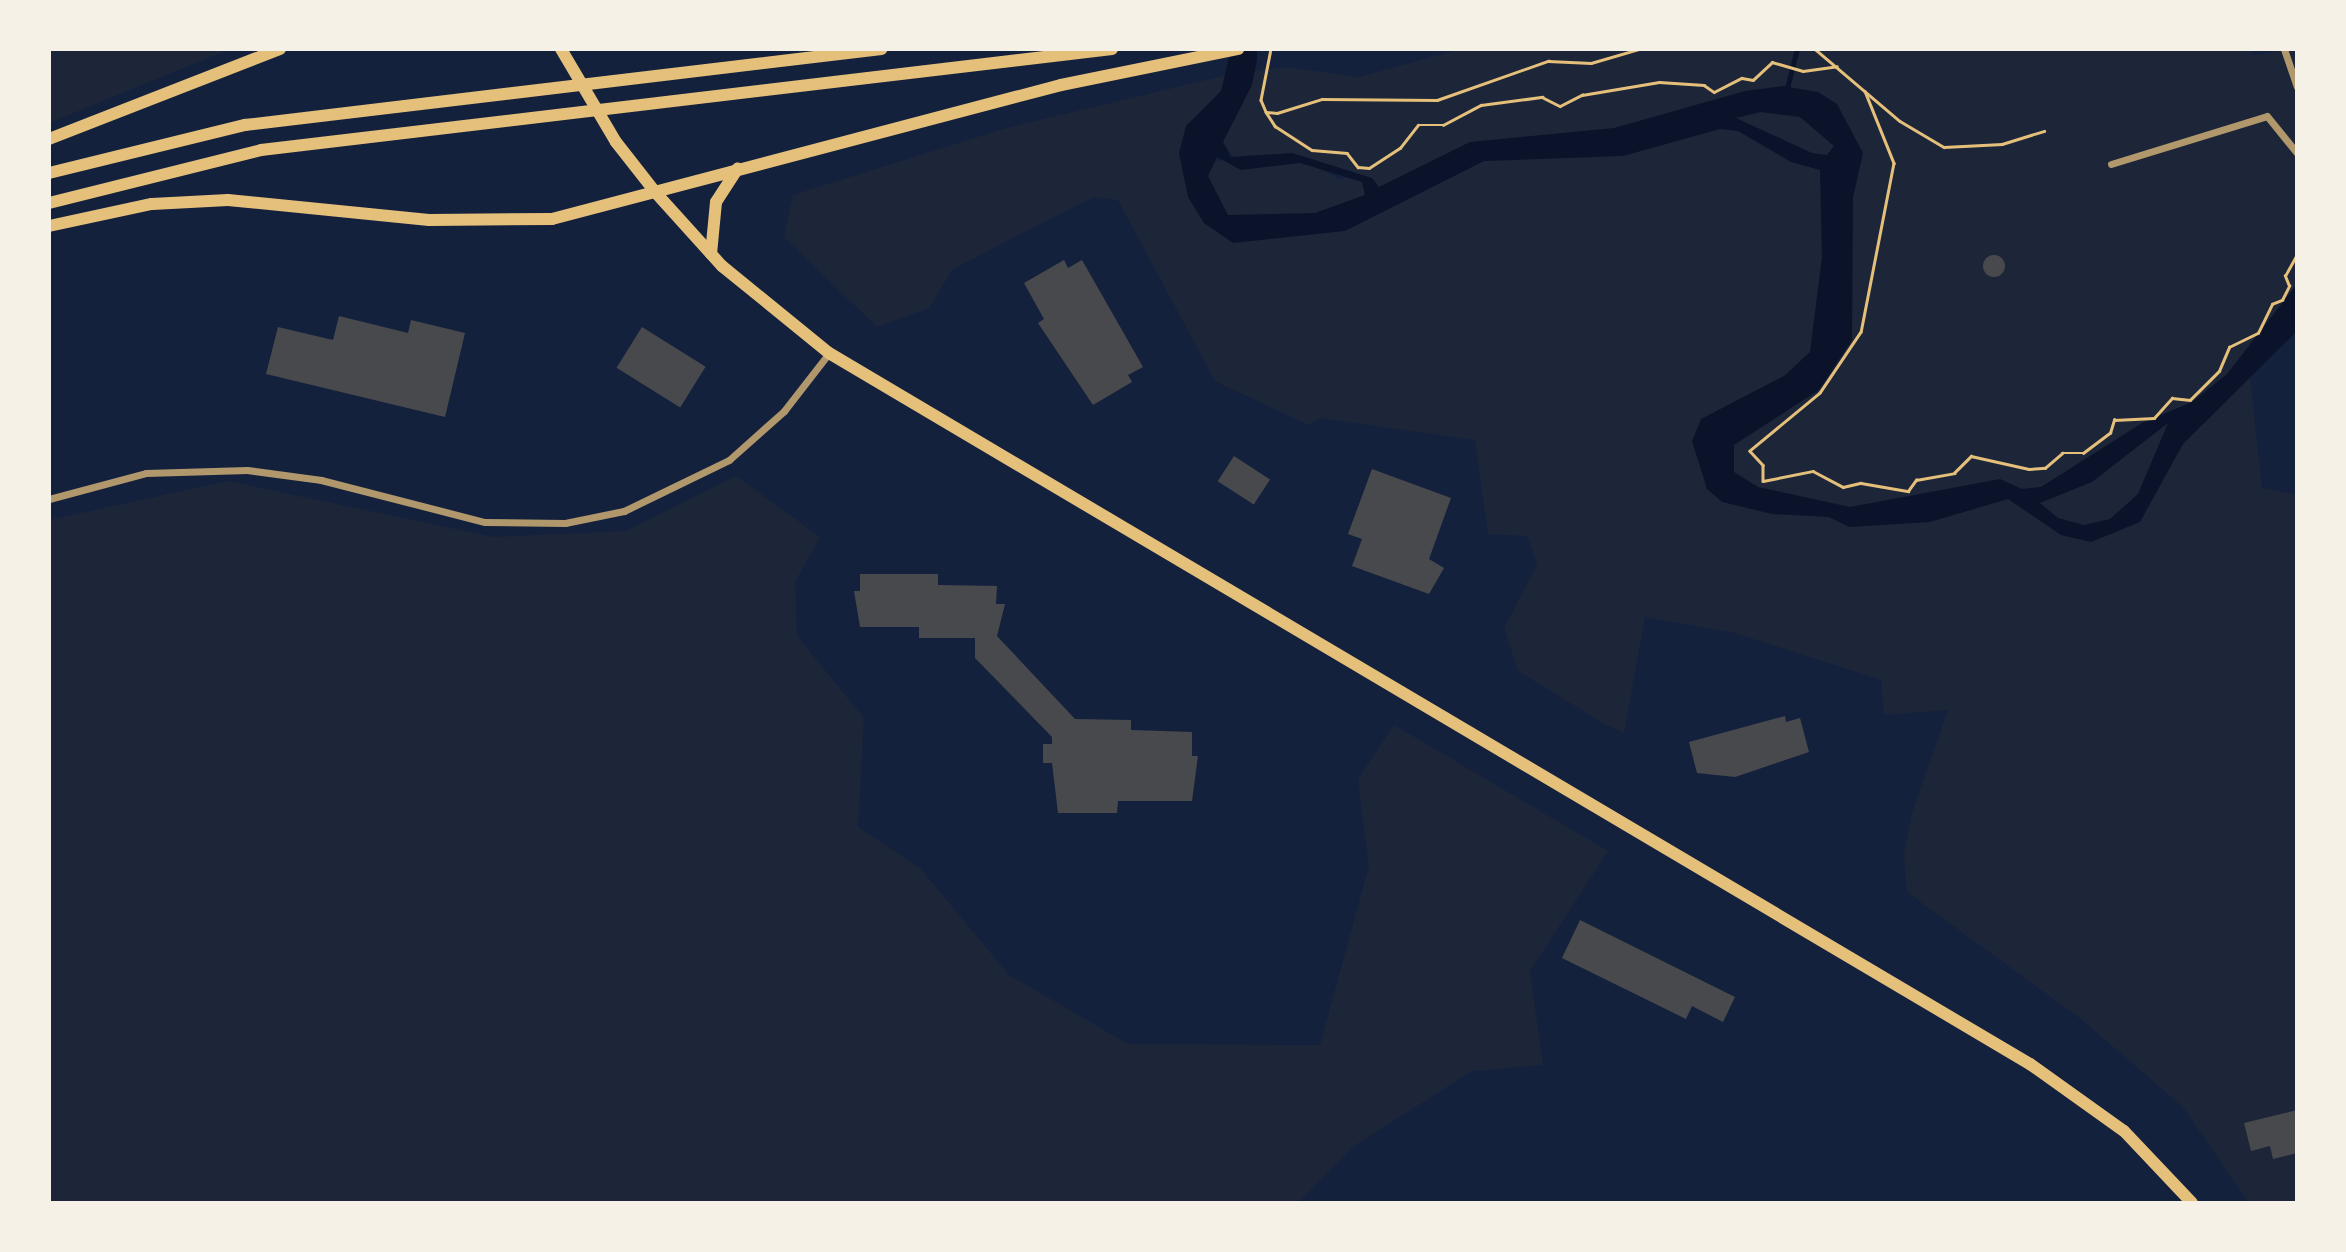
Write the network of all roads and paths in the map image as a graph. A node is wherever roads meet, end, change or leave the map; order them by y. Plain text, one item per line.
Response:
1 (280, 49) edge
2 (561, 49) edge
3 (881, 49) edge
4 (1112, 49) edge
5 (1238, 49) edge
6 (1271, 49) edge
7 (1639, 49) edge
8 (1815, 49) edge
9 (2284, 49) edge
10 (1838, 66) junction
11 (2297, 87) edge
12 (1865, 91) junction
13 (1266, 112) junction
14 (2044, 131) dead end
15 (49, 139) edge
16 (2297, 153) edge
17 (2111, 164) dead end
18 (739, 167) junction
19 (49, 173) edge
20 (656, 193) junction
21 (49, 203) edge
22 (49, 226) edge
23 (711, 254) junction
24 (2297, 254) edge
25 (829, 353) junction
26 (49, 499) edge
27 (2192, 1203) edge

1 - 15 main road
2 - 20 main road
3 - 19 main road
4 - 21 main road
5 - 18 main road
6 - 13 path
7 - 13 path
8 - 10 path
9 - 11 street
10 - 12 path
10 - 13 path
12 - 14 path
12 - 24 path
16 - 17 street
18 - 20 main road
18 - 23 main road
20 - 22 main road
20 - 23 main road
23 - 25 main road
25 - 26 street
25 - 27 main road

